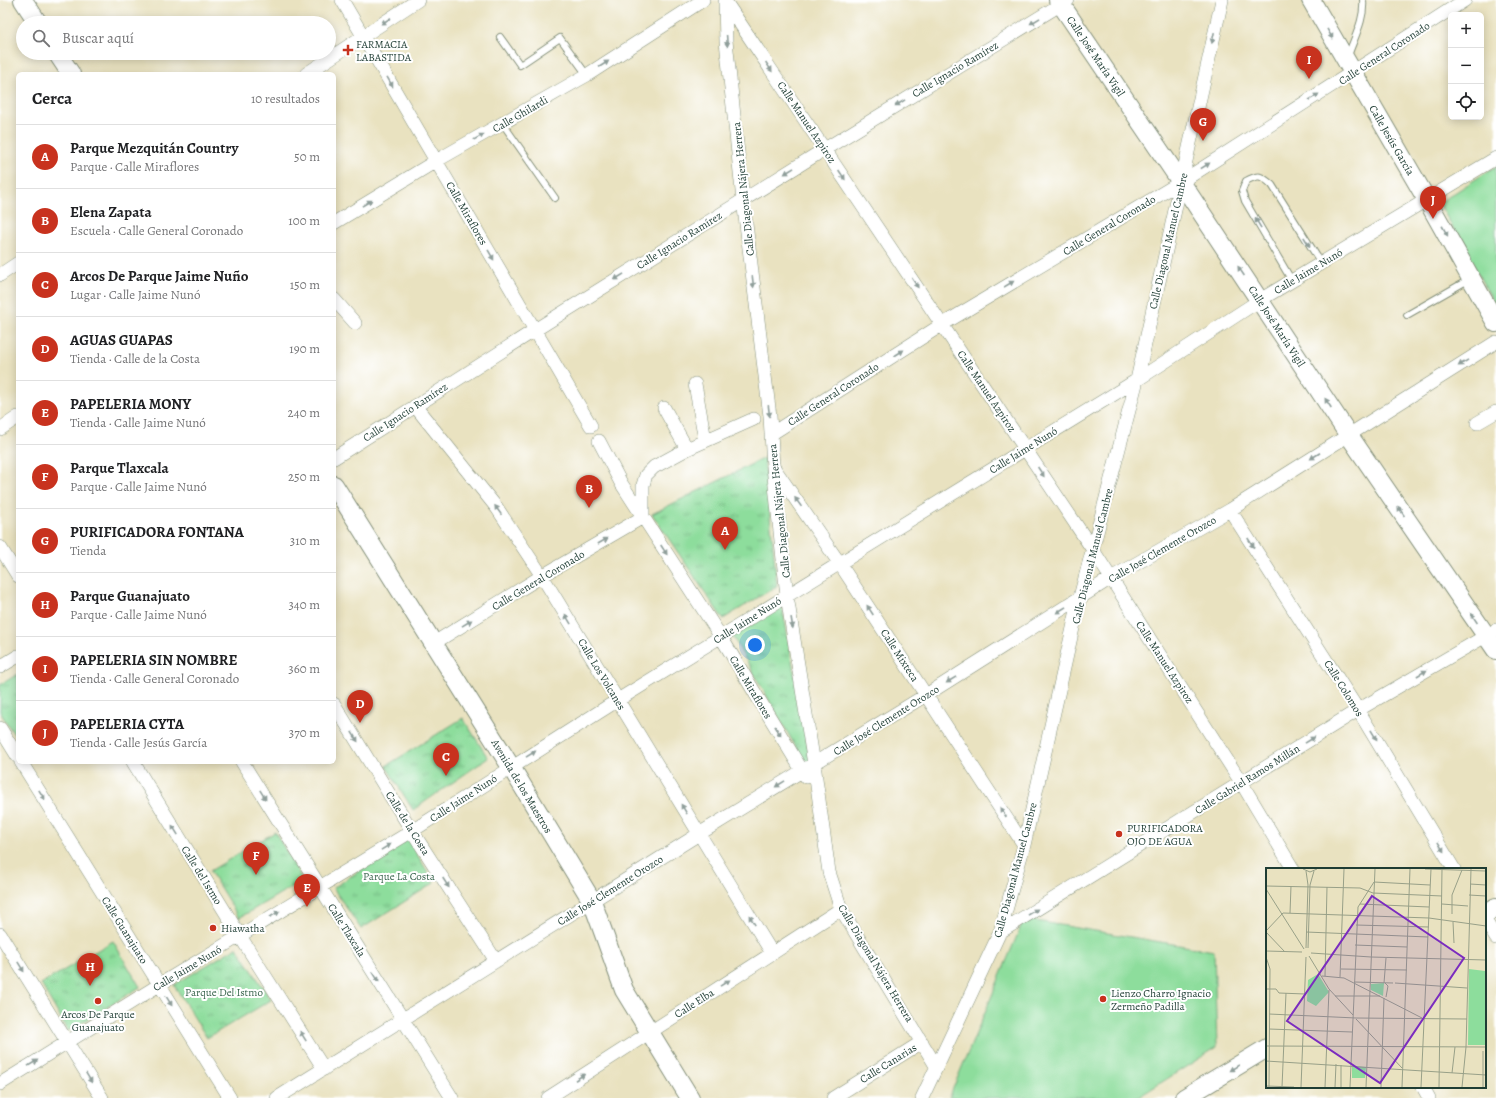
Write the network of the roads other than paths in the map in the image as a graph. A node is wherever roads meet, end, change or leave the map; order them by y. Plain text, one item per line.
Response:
1 (23, 0) edge
2 (342, 0) edge
3 (418, 0) edge
4 (703, 0) edge
5 (1222, 0) edge
6 (1311, 0) edge
7 (1364, 0) edge
8 (1465, 0) edge
9 (725, 1) edge
10 (1062, 2) edge
11 (33, 16) edge
12 (363, 36) junction
13 (500, 37) dead end
14 (336, 54) edge
15 (62, 60) edge
16 (327, 60) edge
17 (1349, 67) junction
18 (70, 72) edge
19 (309, 72) edge
20 (587, 75) junction
21 (503, 124) junction
22 (825, 149) junction
23 (1496, 158) edge
24 (436, 161) junction
25 (1181, 182) junction
26 (555, 198) dead end
27 (743, 200) junction
28 (1427, 200) junction
29 (336, 222) edge
30 (1321, 263) junction
31 (16, 264) edge
32 (0, 275) edge
33 (1471, 278) junction
34 (1292, 281) junction
35 (1260, 300) junction
36 (336, 301) edge
37 (1407, 315) dead end
38 (355, 323) dead end
39 (1496, 323) edge
40 (943, 324) junction
41 (534, 330) junction
42 (1496, 342) edge
43 (1136, 380) junction
44 (695, 384) dead end
45 (415, 406) junction
46 (664, 408) dead end
47 (1496, 412) edge
48 (16, 418) edge
49 (754, 419) dead end
50 (1477, 423) dead end
51 (591, 426) dead end
52 (0, 428) edge
53 (771, 434) junction
54 (1348, 434) junction
55 (705, 440) junction
56 (599, 441) dead end
57 (687, 449) junction
58 (1026, 449) junction
59 (336, 457) edge
60 (773, 466) junction
61 (336, 488) edge
62 (1230, 510) junction
63 (643, 517) junction
64 (0, 547) edge
65 (1094, 550) junction
66 (840, 564) junction
67 (16, 573) edge
68 (542, 576) junction
69 (1111, 578) junction
70 (787, 596) junction
71 (1080, 597) junction
72 (721, 636) junction
73 (1493, 639) edge
74 (434, 643) junction
75 (16, 657) edge
76 (0, 667) edge
77 (926, 695) junction
78 (618, 700) junction
79 (336, 707) edge
80 (1358, 710) junction
81 (0, 728) edge
82 (16, 754) edge
83 (22, 764) edge
84 (134, 764) edge
85 (243, 764) edge
86 (814, 764) junction
87 (511, 767) junction
88 (802, 770) junction
89 (1241, 782) junction
90 (818, 798) junction
91 (412, 831) junction
92 (699, 834) junction
93 (1024, 845) junction
94 (1292, 868) edge
95 (1453, 868) edge
96 (320, 887) junction
97 (592, 901) junction
98 (1496, 908) edge
99 (841, 909) junction
100 (1486, 913) edge
101 (1486, 922) edge
102 (1000, 932) junction
103 (0, 934) edge
104 (240, 936) junction
105 (1496, 938) edge
106 (772, 953) junction
107 (496, 961) junction
108 (159, 984) junction
109 (403, 1019) junction
110 (649, 1032) junction
111 (67, 1042) junction
112 (922, 1042) junction
113 (1266, 1049) edge
114 (936, 1066) junction
115 (324, 1069) junction
116 (0, 1084) edge
117 (1424, 1088) edge
118 (102, 1098) edge
119 (230, 1098) edge
120 (277, 1098) edge
121 (452, 1098) edge
122 (548, 1098) edge
123 (690, 1098) edge
124 (833, 1098) edge
125 (922, 1098) edge
126 (1184, 1098) edge
127 (1429, 1098) edge

1 - 11 street
2 - 12 street, Calle Miraflores
3 -> 12 street
20 -> 4 street, Calle Ghilardi
5 -> 25 street, Calle Diagonal Manuel Cambre
6 -> 17 street, Calle Jesús García
7 - 17 lane
8 - 17 street, Calle General Coronado
9 -> 22 street, Calle Manuel Azpiroz
9 -> 27 street, Calle Diagonal Nájera Herrera
10 -> 22 street, Calle Ignacio Ramírez
10 - 25 street, Calle José María Vigil
12 - 14 street
12 -> 24 street, Calle Miraflores
13 - 20 lane
15 - 18 street
16 - 19 street
25 -> 17 street, Calle General Coronado
17 - 28 street, Calle Jesús García
20 - 21 street, Calle Ghilardi
24 -> 21 street, Calle Ghilardi
21 - 26 lane
22 -> 27 street, Calle Ignacio Ramírez
22 -> 40 street, Calle Manuel Azpiroz
23 - 28 street, Calle Jaime Nunó
29 -> 24 street, Calle Ghilardi
24 -> 41 street, Calle Miraflores
35 -> 25 street, Calle José María Vigil
40 -> 25 street, Calle General Coronado
25 - 43 street, Calle Diagonal Manuel Cambre
27 -> 41 street, Calle Ignacio Ramírez
27 -> 53 street, Calle Diagonal Nájera Herrera
28 - 30 street, Calle Jaime Nunó
28 -> 33 street, Calle Jesús García
30 - 34 street, Calle Jaime Nunó
34 -> 30 lane
31 - 32 street
33 - 37 lane
33 - 39 street, Calle Jesús García
34 - 35 street, Calle Jaime Nunó
35 - 43 street, Calle Jaime Nunó
54 -> 35 street, Calle José María Vigil
36 - 38 street
53 -> 40 street, Calle General Coronado
40 - 58 street, Calle Manuel Azpiroz
41 - 45 street, Calle Ignacio Ramírez
41 - 51 street, Calle Miraflores
42 -> 54 street, Calle José Clemente Orozco
43 - 58 street, Calle Jaime Nunó
43 - 65 street, Calle Diagonal Manuel Cambre
44 - 55 street
45 - 59 street, Calle Ignacio Ramírez
68 -> 45 street, Calle Los Volcanes
46 - 57 street
47 - 50 street
48 - 52 street
49 - 55 street
53 - 60 street, Calle Diagonal Nájera Herrera
54 -> 62 street, Calle José Clemente Orozco
73 -> 54 street, Calle José María Vigil
55 - 57 street
56 - 63 street, Calle Miraflores
57 - 63 street
58 -> 65 street, Calle Manuel Azpiroz
58 - 66 street, Calle Jaime Nunó
66 -> 60 street, Calle Mixteca
60 - 70 street, Calle Diagonal Nájera Herrera
61 - 74 street, Avenida de los Maestros
62 - 69 street, Calle José Clemente Orozco
62 -> 80 street, Calle Colomos
68 -> 63 street, Calle General Coronado
63 -> 72 street, Calle Miraflores
64 - 67 street
65 - 69 street, Calle Manuel Azpiroz
65 - 71 street, Calle Diagonal Manuel Cambre
66 - 70 street, Calle Jaime Nunó
77 -> 66 street, Calle Mixteca
74 -> 68 street, Calle General Coronado
78 -> 68 street, Calle Los Volcanes
69 - 71 street, Calle José Clemente Orozco
69 - 89 street, Calle Manuel Azpiroz
70 - 72 street, Calle Jaime Nunó
70 -> 86 street, Calle Diagonal Nájera Herrera
71 -> 77 street, Calle José Clemente Orozco
71 - 93 street, Calle Diagonal Manuel Cambre
72 - 78 street, Calle Jaime Nunó
72 -> 88 street, Calle Miraflores
80 -> 73 street, Calle Gabriel Ramos Millán
74 - 87 street, Avenida de los Maestros
75 - 76 street
77 - 86 street, Calle José Clemente Orozco
93 -> 77 street, Calle Mixteca
87 -> 78 street, Calle Jaime Nunó
92 -> 78 street, Calle Los Volcanes
79 -> 91 street, Calle de la Costa
89 -> 80 street, Calle Gabriel Ramos Millán
80 -> 95 street, Calle Colomos
81 - 82 street
83 -> 108 street, Calle Guanajuato
104 -> 84 street, Calle del Istmo
85 -> 96 street, Calle Tlaxcala
86 - 88 street, Calle José Clemente Orozco
86 - 90 street, Calle Diagonal Nájera Herrera
87 - 91 street, Calle Jaime Nunó
87 - 97 street, Avenida de los Maestros
88 - 90 street, Calle Miraflores
88 -> 92 street, Calle José Clemente Orozco
89 - 94 street, Calle Manuel Azpiroz
102 -> 89 street, Calle Gabriel Ramos Millán
90 - 99 street, Calle Diagonal Nájera Herrera
96 -> 91 street, Calle Jaime Nunó
91 -> 107 street, Calle de la Costa
92 - 97 street, Calle José Clemente Orozco
106 -> 92 street, Calle Los Volcanes
93 - 102 street, Calle Diagonal Manuel Cambre
104 -> 96 street, Calle Jaime Nunó
96 -> 109 street, Calle Tlaxcala
97 - 107 street, Calle José Clemente Orozco
97 - 110 street, Avenida de los Maestros
98 - 100 street
99 - 106 street, Calle Elba
99 - 112 street, Calle Diagonal Nájera Herrera
101 - 105 street
102 - 114 street, Calle Diagonal Manuel Cambre
103 -> 111 street
104 - 108 street, Calle Jaime Nunó
115 -> 104 street, Calle del Istmo
110 -> 106 street, Calle Elba
107 - 109 street, Calle José Clemente Orozco
108 - 111 street, Calle Jaime Nunó
108 -> 119 street, Calle Guanajuato
109 - 115 street, Calle José Clemente Orozco
109 - 121 street, Calle Tlaxcala
122 -> 110 street, Calle Elba
110 - 123 street, Avenida de los Maestros
116 -> 111 street, Calle Jaime Nunó
111 -> 118 street
112 - 114 street, Calle Diagonal Nájera Herrera
112 - 124 street, Calle Canarias
113 -> 126 street
114 - 125 street, Calle Diagonal Manuel Cambre
115 - 120 street, Calle José Clemente Orozco
117 - 127 street

